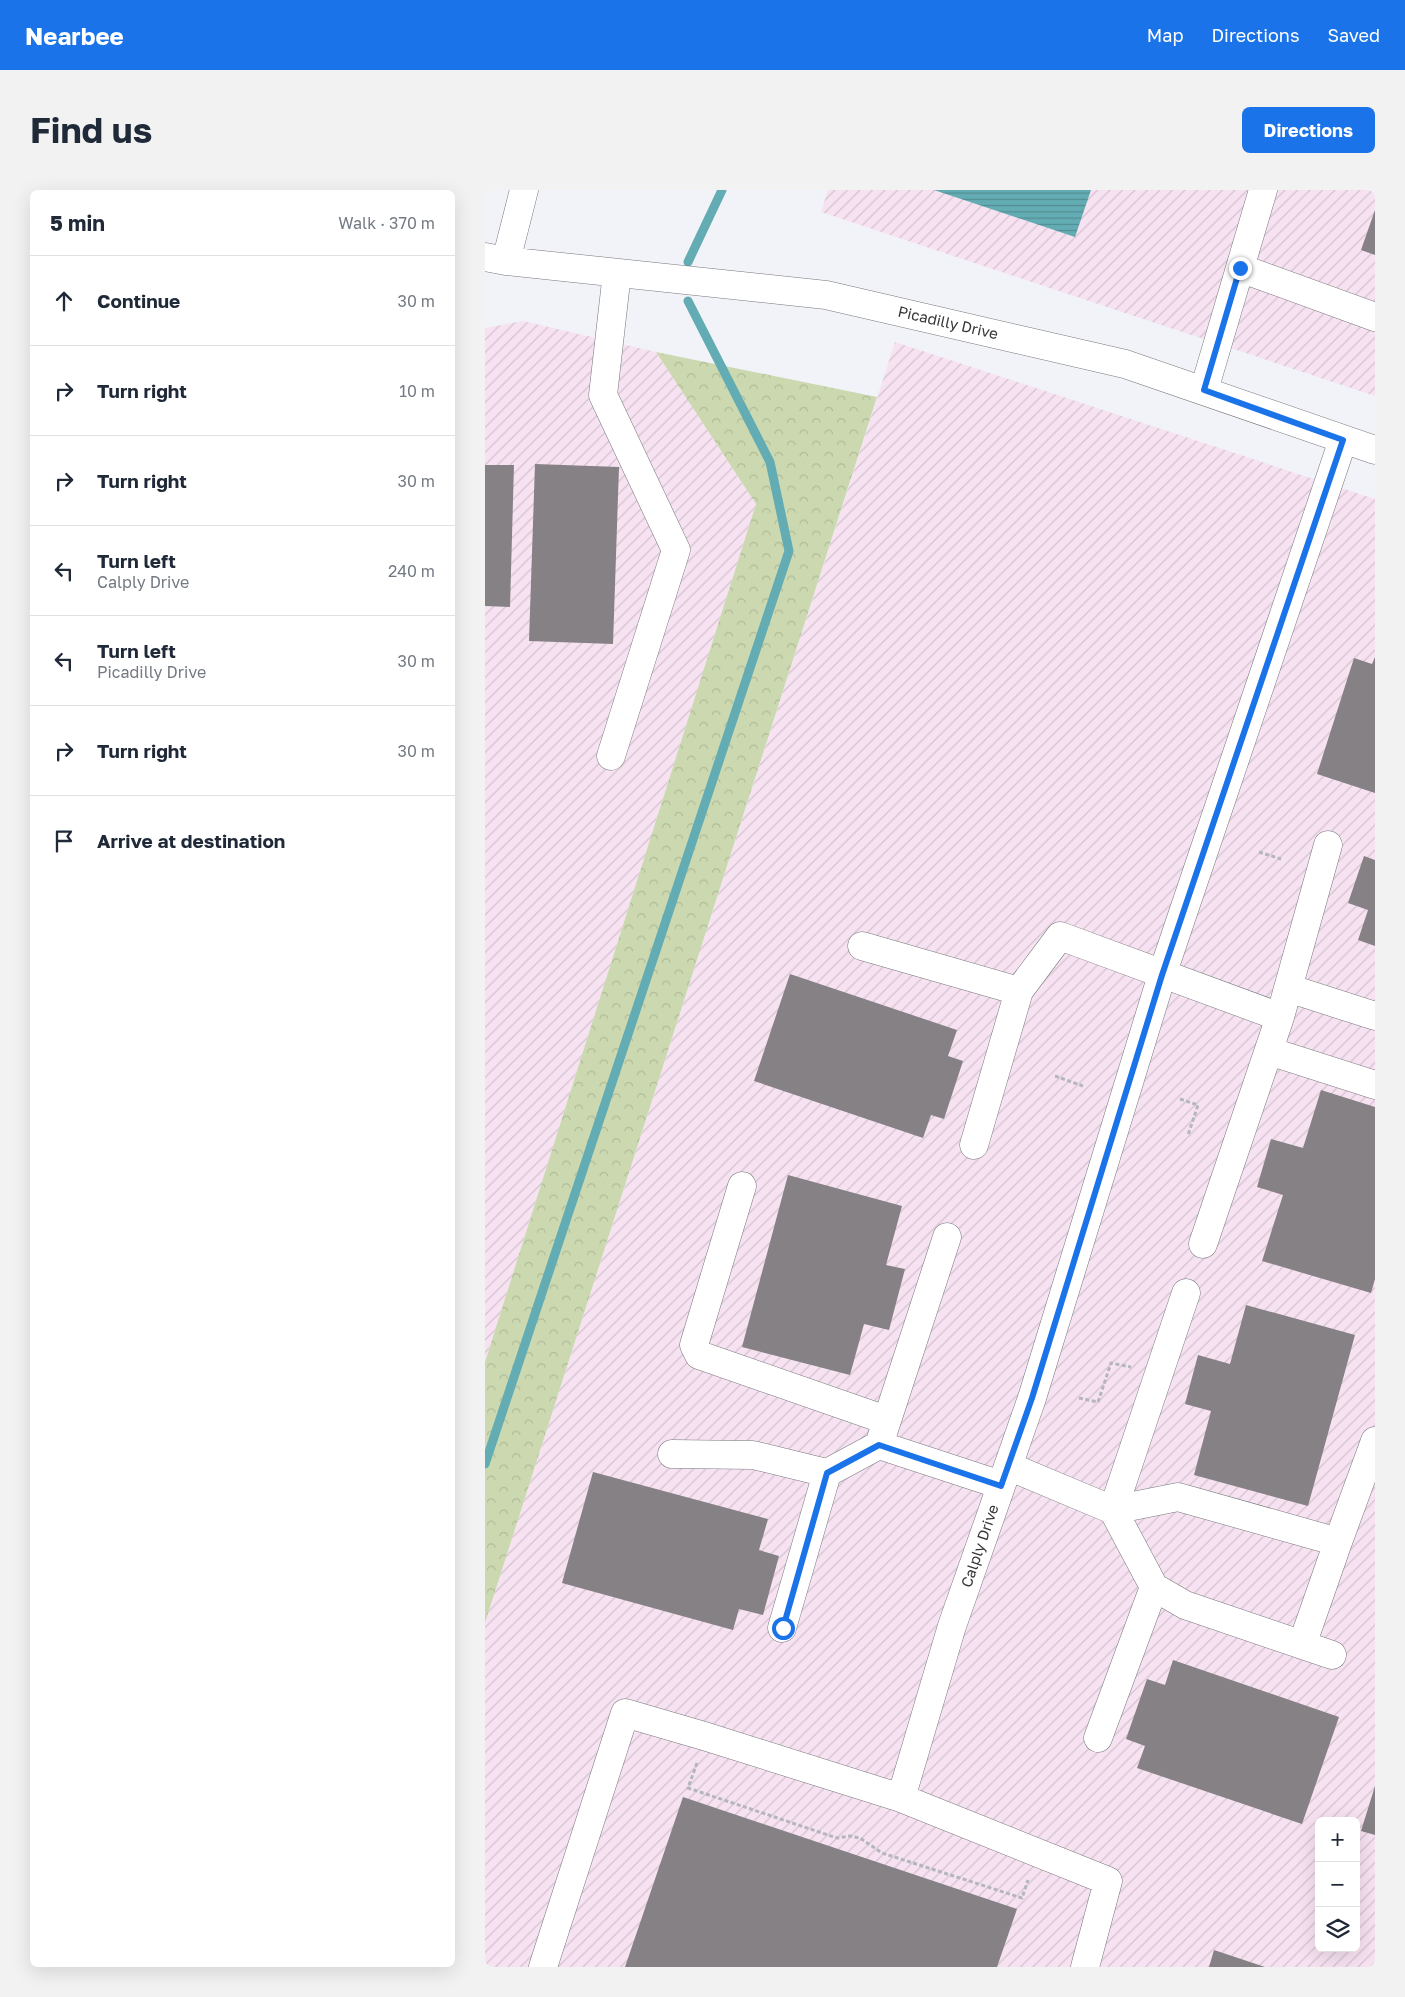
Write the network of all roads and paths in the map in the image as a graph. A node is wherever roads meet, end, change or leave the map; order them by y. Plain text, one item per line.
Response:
1 (524, 190) edge
2 (1263, 190) edge
3 (492, 262) edge
4 (1240, 268) junction
5 (617, 273) junction
6 (1375, 317) edge
7 (1204, 390) junction
8 (1343, 440) junction
9 (1375, 450) edge
10 (611, 756) dead end
11 (1328, 845) dead end
12 (1259, 852) dead end
13 (1281, 859) dead end
14 (862, 946) dead end
15 (1162, 975) junction
16 (1288, 988) junction
17 (1019, 990) junction
18 (1375, 1016) edge
19 (1280, 1017) junction
20 (1269, 1051) junction
21 (1055, 1076) dead end
22 (1375, 1085) edge
23 (1083, 1086) dead end
24 (1180, 1099) dead end
25 (1188, 1135) dead end
26 (973, 1145) dead end
27 (742, 1186) dead end
28 (947, 1237) dead end
29 (1203, 1244) dead end
30 (1186, 1293) dead end
31 (1133, 1368) dead end
32 (1079, 1398) dead end
33 (882, 1433) junction
34 (1375, 1441) edge
35 (672, 1454) dead end
36 (827, 1473) junction
37 (1005, 1476) junction
38 (1113, 1510) junction
39 (1338, 1542) junction
40 (1153, 1586) junction
41 (783, 1628) dead end
42 (1302, 1645) junction
43 (1332, 1655) dead end
44 (1098, 1738) dead end
45 (697, 1762) dead end
46 (901, 1798) junction
47 (1029, 1878) dead end
48 (543, 1967) edge
49 (1085, 1967) edge

1 - 3 street
2 - 4 street
3 - 5 street, Picadilly Drive
4 - 6 street
4 - 7 street
5 - 7 street, Picadilly Drive
5 - 10 street
7 - 8 street, Picadilly Drive
8 - 9 street, Picadilly Drive
8 - 15 street, Calply Drive
11 - 16 street
12 - 13 path
14 - 17 street
15 - 17 street
15 - 19 street
15 - 37 street, Calply Drive
16 - 18 street
16 - 19 street
17 - 26 street
19 - 20 street
20 - 22 street
20 - 29 street
21 - 23 path
24 - 25 path
27 - 33 street
28 - 33 street
30 - 38 street
31 - 32 path
33 - 36 street
33 - 37 street
34 - 39 street
35 - 36 street
36 - 41 street
37 - 38 street
37 - 46 street, Calply Drive
38 - 39 street
38 - 40 street
39 - 42 street
40 - 42 street
40 - 44 street
42 - 43 street
45 - 47 path
46 - 48 street
46 - 49 street

